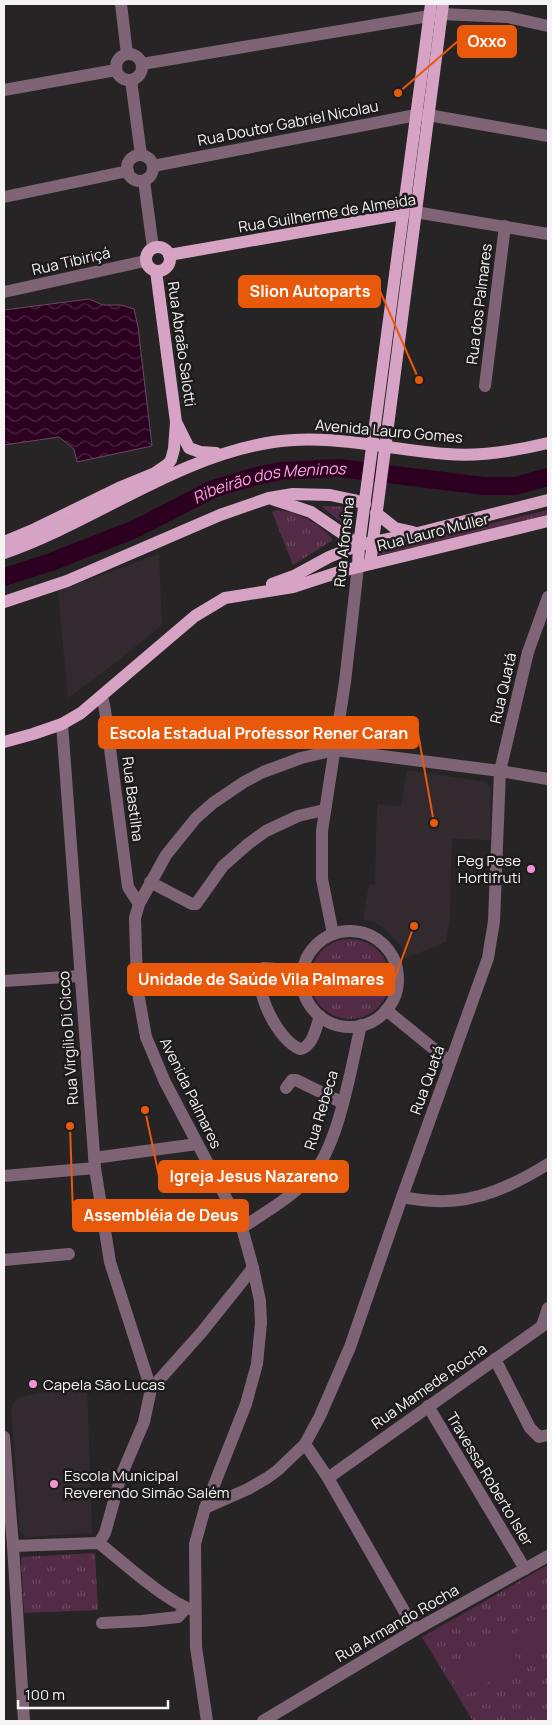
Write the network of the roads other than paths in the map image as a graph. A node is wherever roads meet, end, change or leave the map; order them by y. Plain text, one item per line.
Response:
1 (121, 4) edge
2 (431, 4) edge
3 (438, 11) edge
4 (548, 26) edge
5 (128, 54) junction
6 (142, 64) junction
7 (116, 70) junction
8 (131, 80) junction
9 (4, 90) edge
10 (422, 115) junction
11 (548, 136) edge
12 (141, 155) junction
13 (153, 166) junction
14 (128, 171) junction
15 (144, 181) junction
16 (4, 196) edge
17 (409, 213) junction
18 (505, 226) junction
19 (548, 234) edge
20 (153, 248) junction
21 (169, 255) junction
22 (145, 261) junction
23 (156, 271) junction
24 (4, 292) edge
25 (485, 386) dead end
26 (176, 422) junction
27 (548, 443) edge
28 (378, 451) junction
29 (228, 452) junction
30 (373, 489) junction
31 (269, 498) junction
32 (548, 500) edge
33 (365, 504) junction
34 (376, 513) junction
35 (548, 520) edge
36 (418, 533) junction
37 (4, 542) edge
38 (365, 544) junction
39 (4, 553) edge
40 (364, 565) junction
41 (239, 596) junction
42 (548, 597) edge
43 (4, 602) edge
44 (102, 696) junction
45 (62, 724) junction
46 (4, 742) edge
47 (335, 750) junction
48 (500, 771) junction
49 (548, 779) edge
50 (324, 810) junction
51 (150, 882) junction
52 (139, 904) junction
53 (333, 934) junction
54 (303, 971) junction
55 (80, 976) junction
56 (4, 981) edge
57 (386, 1010) junction
58 (320, 1016) junction
59 (361, 1025) junction
60 (450, 1062) junction
61 (286, 1088) dead end
62 (343, 1103) junction
63 (197, 1144) junction
64 (94, 1163) junction
65 (548, 1164) edge
66 (4, 1176) edge
67 (402, 1197) junction
68 (242, 1228) junction
69 (69, 1254) dead end
70 (4, 1260) edge
71 (253, 1268) junction
72 (548, 1308) edge
73 (545, 1324) edge
74 (495, 1359) junction
75 (151, 1389) junction
76 (428, 1406) junction
77 (548, 1435) edge
78 (4, 1437) edge
79 (305, 1444) junction
80 (328, 1478) junction
81 (205, 1508) junction
82 (99, 1543) junction
83 (13, 1546) junction
84 (548, 1556) edge
85 (525, 1569) junction
86 (190, 1610) junction
87 (102, 1623) dead end
88 (415, 1630) junction
89 (24, 1721) edge
90 (207, 1721) edge
91 (263, 1721) edge

1 - 5 street
2 - 3 main road, Rua Afonsina
3 - 4 street
3 - 6 street
3 - 10 main road, Rua Afonsina
5 - 6 street
5 - 7 street
6 - 8 street
7 - 8 street
7 - 9 street
8 - 12 street
10 - 11 street, Rua Doutor Gabriel Nicolau
10 - 13 street, Rua Doutor Gabriel Nicolau
10 - 17 main road, Rua Afonsina
12 - 13 street
12 - 14 street
13 - 15 street
14 - 15 street
14 - 16 street
15 - 20 street
17 - 18 street, Rua Guilherme de Almeida
17 - 21 main road, Rua Guilherme de Almeida
17 - 28 main road, Rua Afonsina
18 - 19 street, Rua Guilherme de Almeida
18 - 25 street, Rua dos Palmares
20 - 21 main road
20 - 22 main road
21 - 23 main road
22 - 23 main road
22 - 24 street, Rua Tibiriçá
23 - 26 main road, Rua Abraão Salotti
26 - 29 main road, Avenida Lauro Gomes
26 - 37 main road
27 - 28 main road, Avenida Lauro Gomes
28 - 29 main road, Avenida Lauro Gomes
28 - 30 main road, Rua Afonsina
29 - 39 main road, Avenida Lauro Gomes
30 - 33 main road, Rua Afonsina
30 - 34 main road, Rua Afonsina
31 - 33 main road
31 - 38 main road
31 - 43 main road
32 - 36 main road, Rua Lauro Muller
33 - 38 main road, Rua Afonsina
34 - 36 main road
34 - 38 main road, Rua Afonsina
35 - 40 main road, Rua Lauro Muller
36 - 38 main road, Rua Lauro Muller
38 - 40 main road, Rua Afonsina
38 - 41 main road, Rua Lauro Muller
40 - 41 main road, Rua Lauro Muller
40 - 47 street, Rua Afonsina
41 - 44 main road, Rua Lauro Muller
42 - 48 street, Rua Quatá
44 - 45 main road, Rua Lauro Muller
44 - 52 street, Rua Bastilha
45 - 46 main road, Rua Lauro Muller
45 - 55 street, Rua Virgílio Di Cicco
47 - 48 street, Avenida Palmares
47 - 50 street, Rua Afonsina
47 - 51 street, Avenida Palmares
48 - 49 street, Avenida Palmares
48 - 60 street, Rua Quatá
50 - 51 street
50 - 53 street, Rua Afonsina
51 - 52 street, Avenida Palmares
52 - 63 street, Avenida Palmares
53 - 54 street
53 - 57 street
54 - 58 street
54 - 58 street
55 - 56 street
55 - 64 street, Rua Virgílio Di Cicco
57 - 59 street
57 - 60 street
58 - 59 street
59 - 62 street, Rua Rebeca
60 - 67 street, Rua Quatá
61 - 62 street
62 - 68 street, Rua Rebeca
63 - 64 street
63 - 68 street, Avenida Palmares
64 - 66 street
64 - 75 street, Rua Virgílio Di Cicco
65 - 67 street
67 - 79 street, Rua Quatá
68 - 71 street, Avenida Palmares
69 - 70 street
71 - 75 street
71 - 81 street, Avenida Palmares
72 - 73 street
73 - 74 street, Rua Mamede Rocha
74 - 76 street, Rua Mamede Rocha
74 - 77 street
75 - 82 street, Rua Virgílio Di Cicco
76 - 80 street, Rua Mamede Rocha
76 - 85 street, Travessa Roberto Isler
78 - 83 street
79 - 80 street
79 - 81 street, Rua Quatá
80 - 88 street
81 - 86 street, Avenida Palmares
82 - 83 street
82 - 86 street
83 - 89 street
84 - 85 street, Rua Armando Rocha
85 - 88 street, Rua Armando Rocha
86 - 87 street
86 - 90 street, Avenida Palmares
88 - 91 street, Rua Armando Rocha

